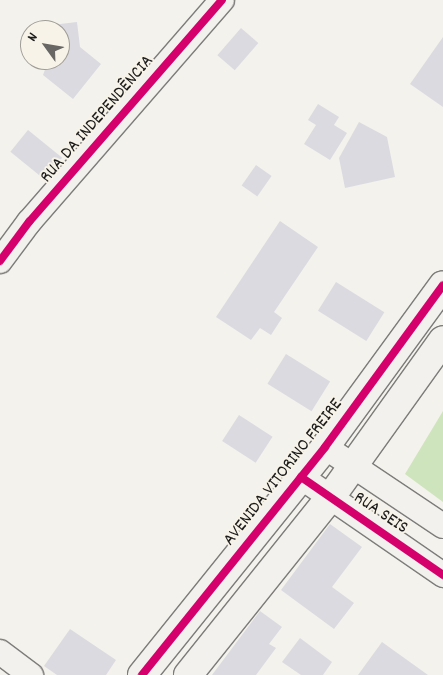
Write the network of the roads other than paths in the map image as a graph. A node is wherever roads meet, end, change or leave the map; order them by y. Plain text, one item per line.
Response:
1 (222, 0) edge
2 (0, 261) edge
3 (443, 284) edge
4 (443, 340) edge
5 (326, 446) junction
6 (354, 466) junction
7 (301, 477) junction
8 (330, 498) junction
9 (443, 526) edge
10 (443, 575) edge
11 (0, 652) edge
12 (31, 675) edge
13 (142, 675) edge
14 (188, 675) edge

1 - 2 street, RUA DA INDEPENDÊNCIA
3 - 5 street, AVENIDA VITORINO FREIRE
4 - 6 street
5 - 6 street
5 - 7 street, AVENIDA VITORINO FREIRE
6 - 8 street
6 - 9 street
7 - 8 street, RUA SEIS
7 - 13 street, AVENIDA VITORINO FREIRE
8 - 10 street, RUA SEIS
8 - 14 street
11 - 12 street

